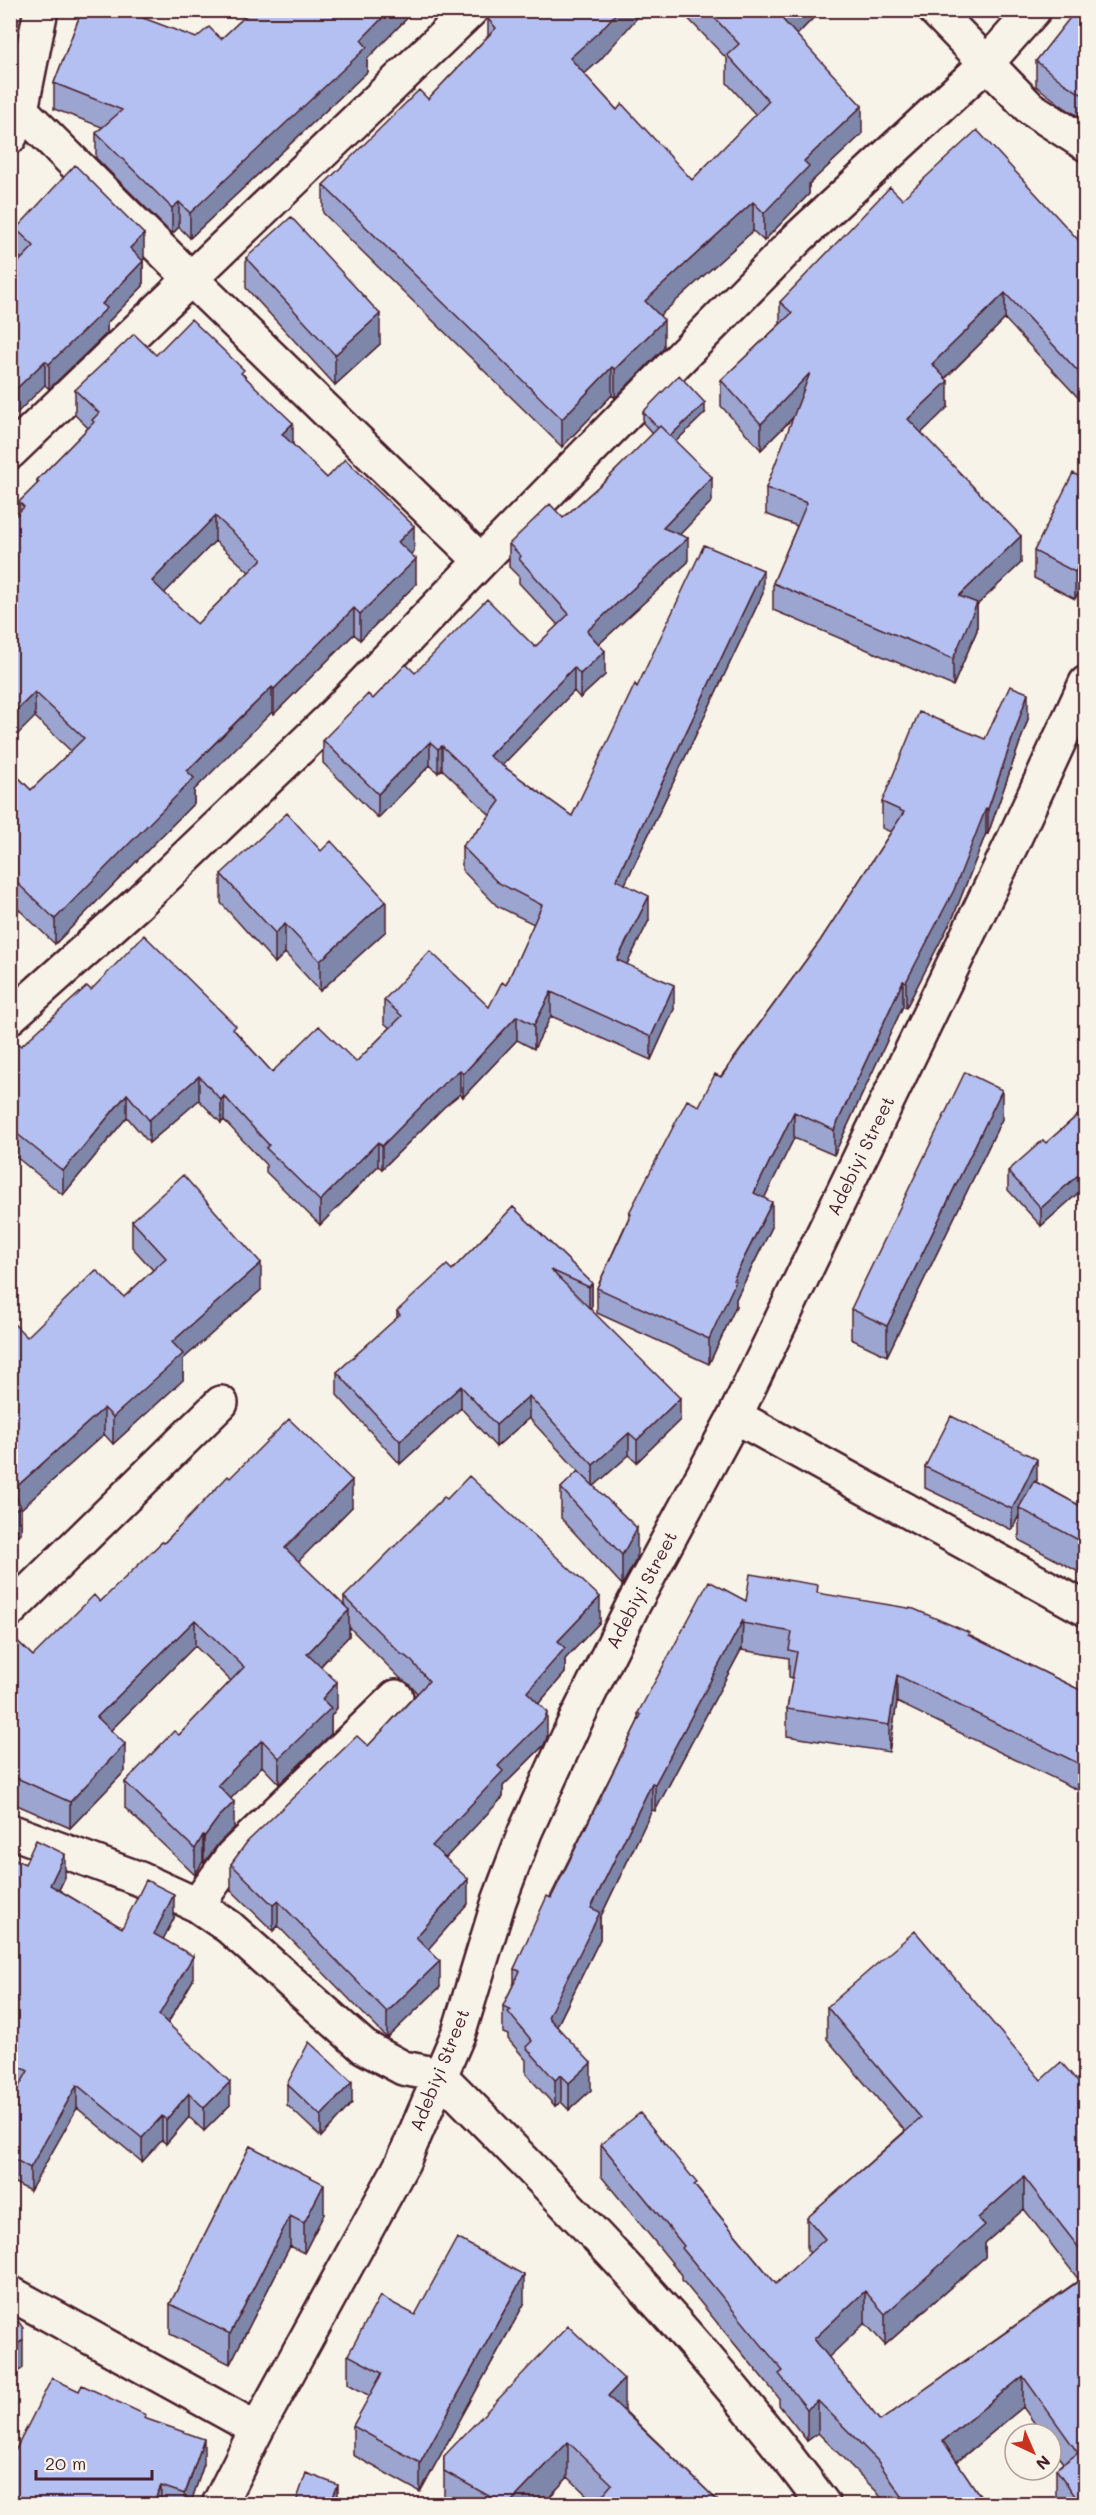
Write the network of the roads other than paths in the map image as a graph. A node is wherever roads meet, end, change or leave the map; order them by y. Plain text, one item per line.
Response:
1 (41, 10) edge
2 (471, 10) edge
3 (934, 10) edge
4 (1034, 10) edge
5 (987, 63) junction
6 (16, 124) edge
7 (1086, 144) edge
8 (190, 279) junction
9 (10, 452) edge
10 (481, 561) junction
11 (1086, 682) edge
12 (10, 1017) edge
13 (221, 1403) dead end
14 (735, 1416) junction
15 (1086, 1609) edge
16 (10, 1610) edge
17 (396, 1697) dead end
18 (10, 1831) edge
19 (197, 1905) junction
20 (439, 2075) junction
21 (10, 2293) edge
22 (257, 2429) junction
23 (219, 2505) edge
24 (823, 2505) edge

1 - 6 street
2 - 8 street
3 - 5 street
4 - 5 street
5 - 7 street
5 - 10 street
6 - 8 street
8 - 9 street
8 - 10 street
10 - 12 street
11 - 14 street, Adebiyi Street
13 - 16 street
14 - 15 street
14 - 20 street, Adebiyi Street
17 - 19 street
18 - 19 street
19 - 20 street
20 - 22 street, Adebiyi Street
20 - 24 street
21 - 22 street
22 - 23 street, Adebiyi Street

